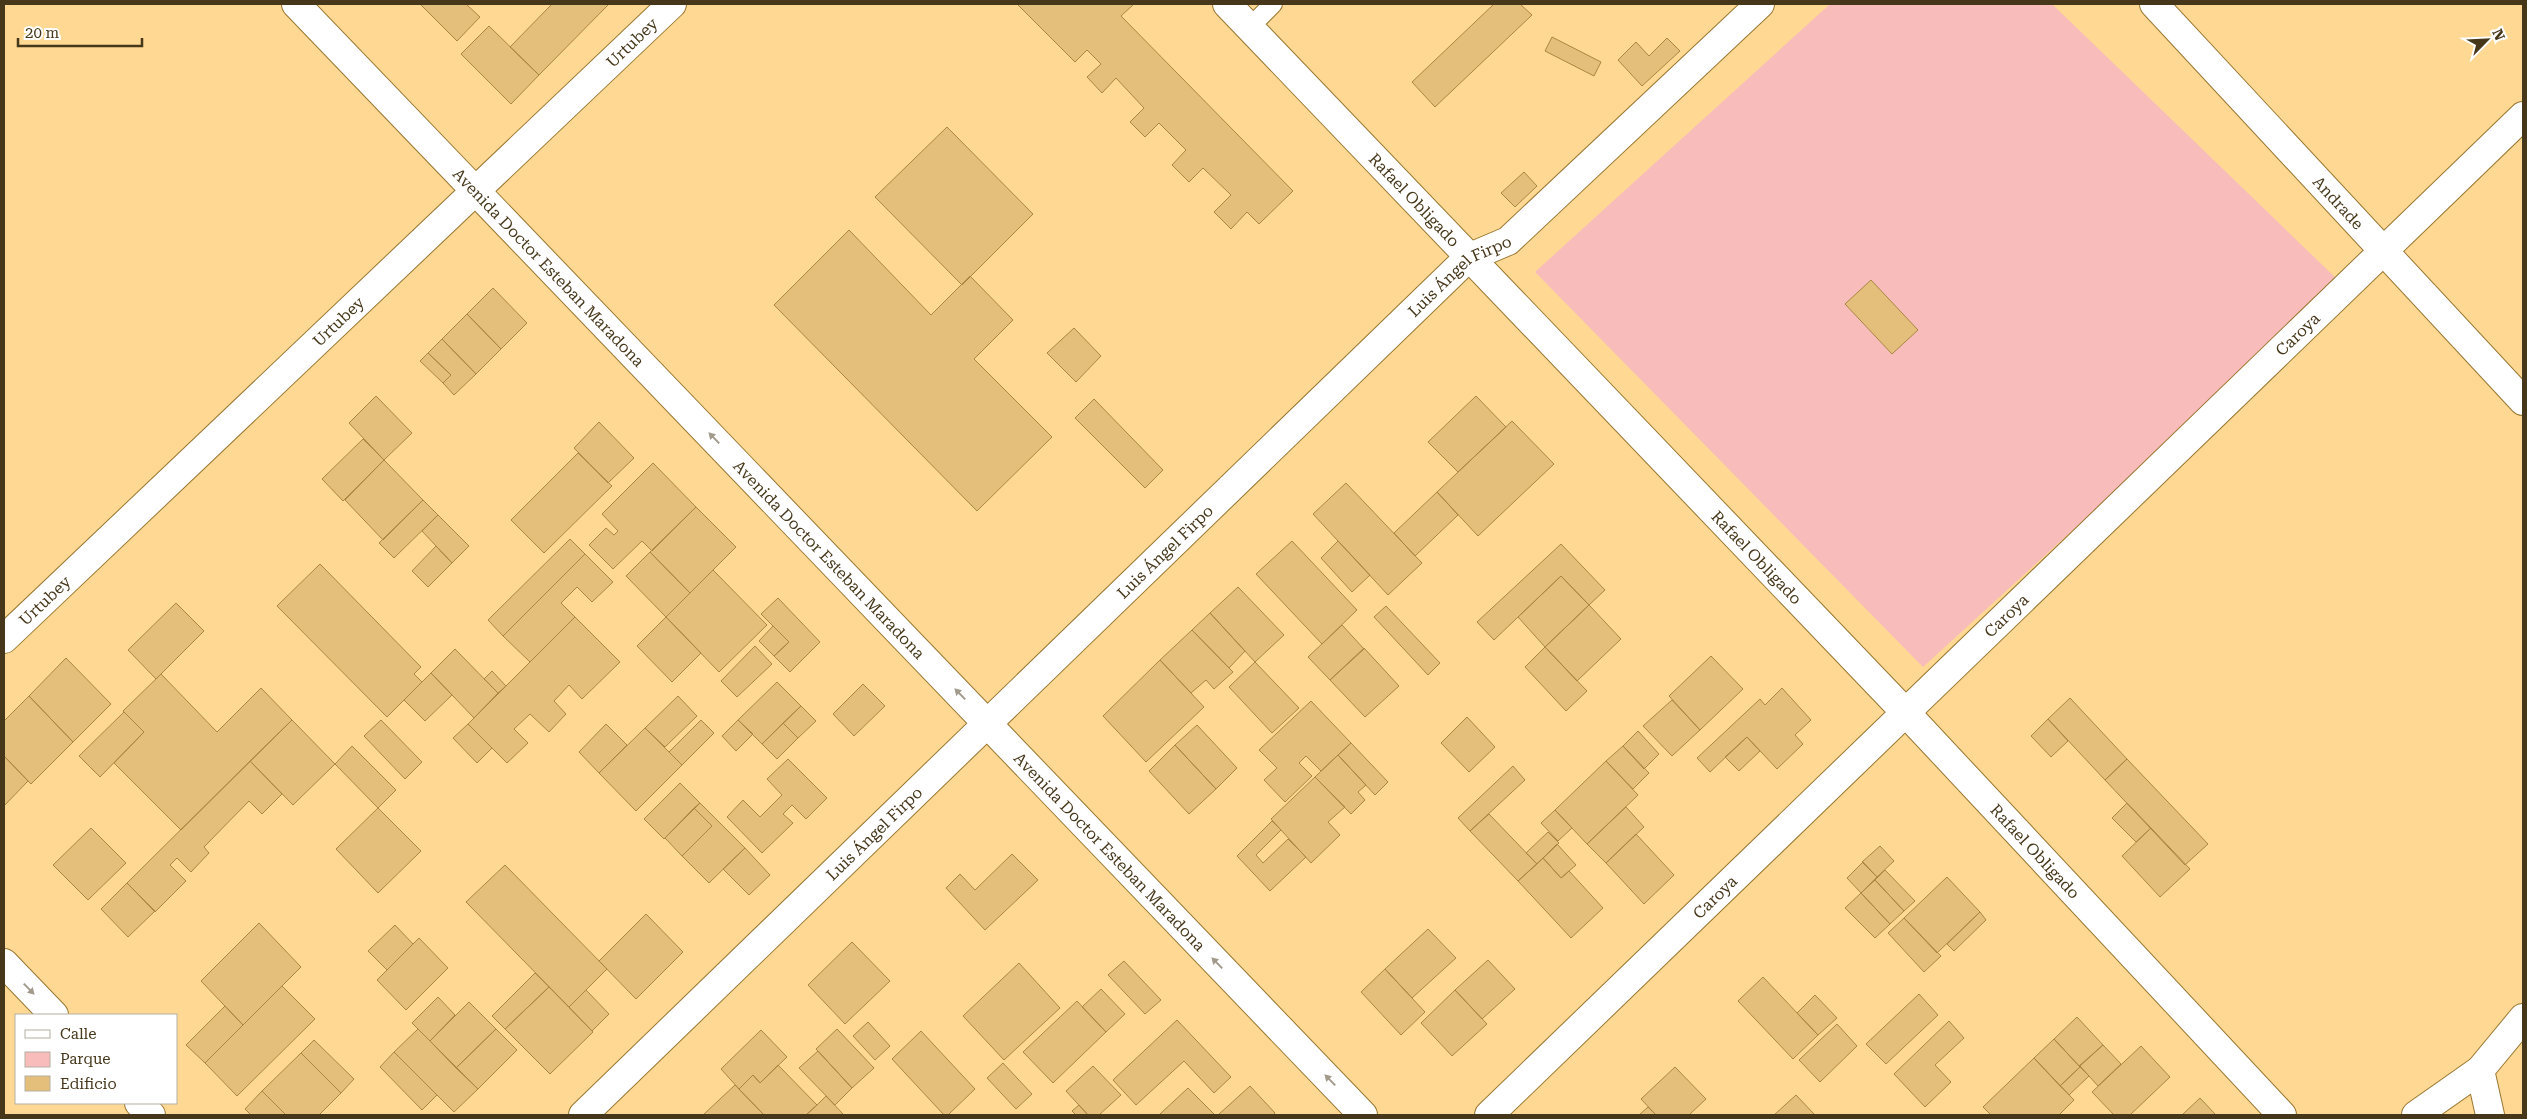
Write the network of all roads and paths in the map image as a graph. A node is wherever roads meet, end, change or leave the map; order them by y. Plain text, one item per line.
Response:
1 (296, 4) edge
2 (672, 4) edge
3 (1227, 4) edge
4 (1273, 4) edge
5 (1760, 4) edge
6 (2154, 4) edge
7 (1250, 27) junction
8 (2523, 116) edge
9 (475, 189) junction
10 (2384, 251) junction
11 (1468, 258) junction
12 (2523, 401) edge
13 (4, 639) edge
14 (1907, 714) junction
15 (987, 722) junction
16 (4, 963) edge
17 (53, 1014) edge
18 (2523, 1018) edge
19 (2480, 1070) junction
20 (140, 1104) edge
21 (151, 1115) edge
22 (583, 1115) edge
23 (1363, 1115) edge
24 (1489, 1115) edge
25 (2282, 1115) edge
26 (2416, 1115) edge
27 (2490, 1115) edge

1 - 9 street, Avenida Doctor Esteban Maradona
2 - 9 street, Urtubey
3 - 7 street, Rafael Obligado
4 - 7 lane
5 - 11 street, Luis Ángel Firpo
6 - 10 street, Andrade
7 - 11 street, Rafael Obligado
8 - 10 street, Caroya
9 - 13 street, Urtubey
15 -> 9 street, Avenida Doctor Esteban Maradona
10 - 12 street, Andrade
10 - 14 street, Caroya
11 - 14 street, Rafael Obligado
11 - 15 street, Luis Ángel Firpo
14 - 24 street, Caroya
14 - 25 street, Rafael Obligado
15 - 22 street, Luis Ángel Firpo
23 -> 15 street, Avenida Doctor Esteban Maradona
16 -> 17 street
18 - 19 street
19 - 26 street
19 - 27 street
20 - 21 street

